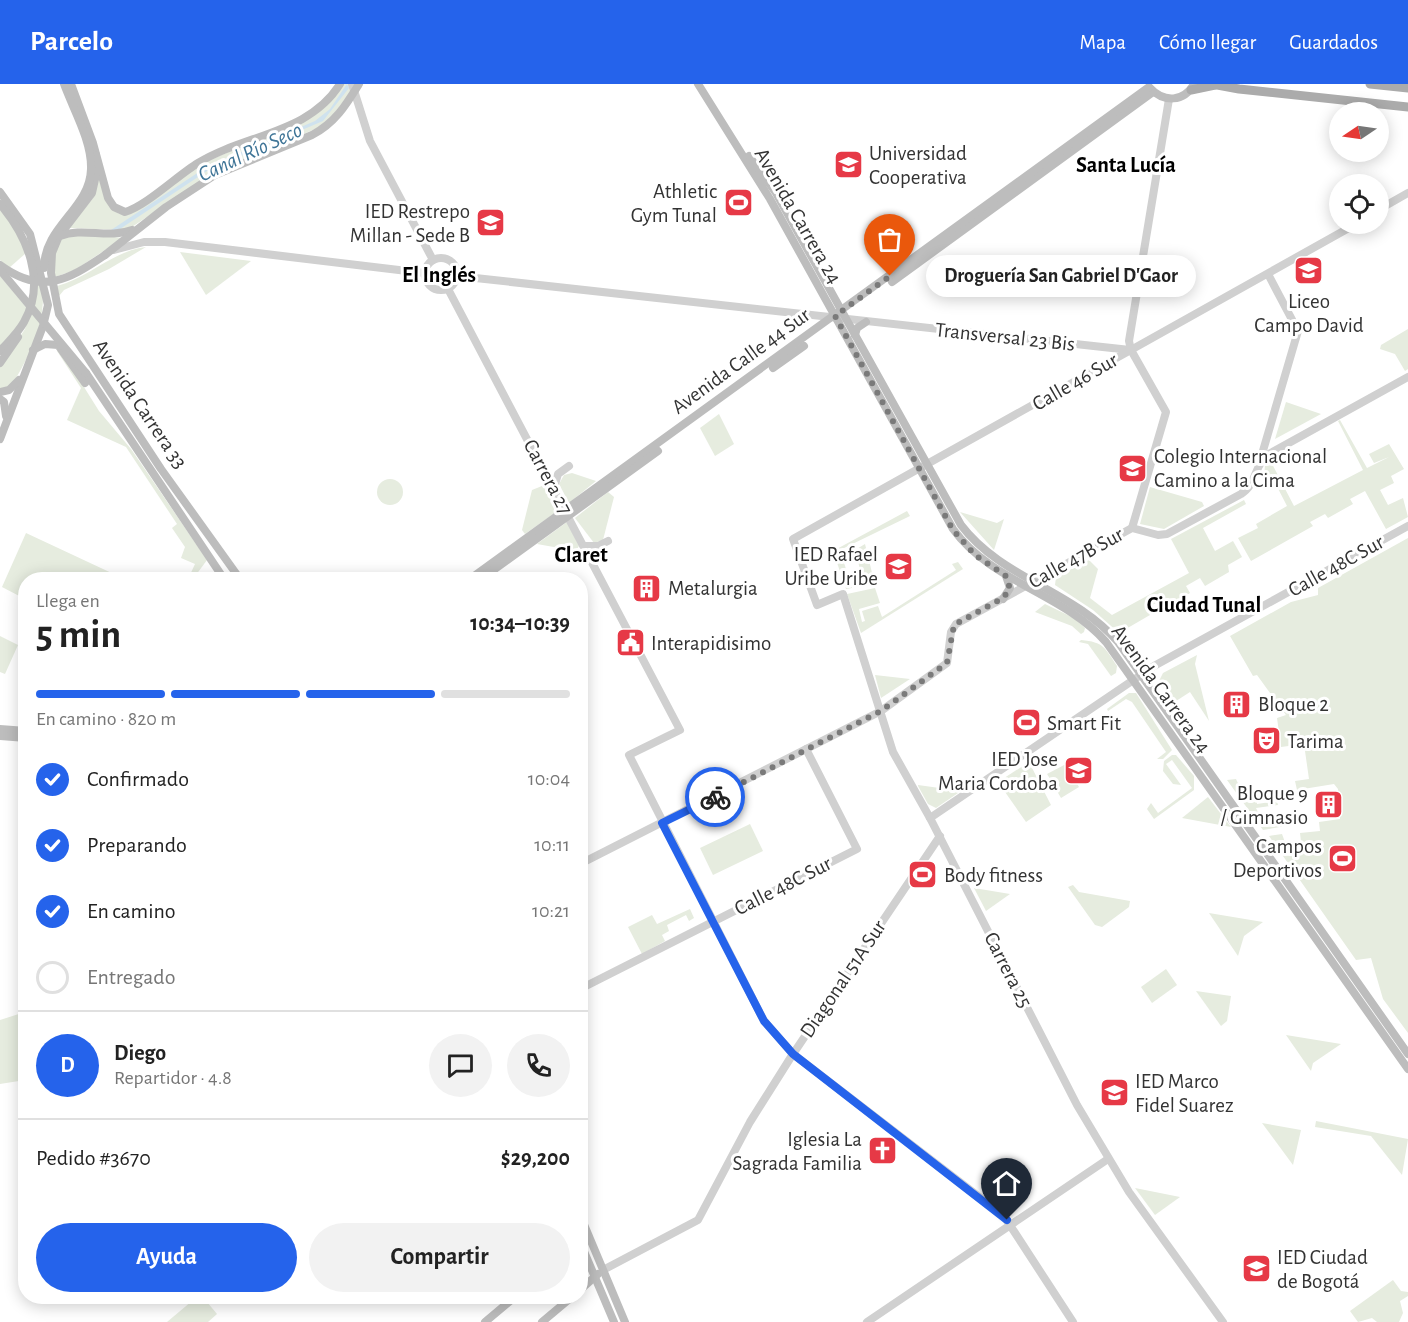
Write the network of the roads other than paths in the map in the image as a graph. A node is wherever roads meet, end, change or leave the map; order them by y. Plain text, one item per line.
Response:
1 (64, 84) edge
2 (71, 84) edge
3 (340, 84) edge
4 (698, 84) edge
5 (704, 84) edge
6 (1214, 84) edge
7 (1370, 84) edge
8 (355, 86) edge
9 (1401, 86) edge
10 (1150, 88) edge
11 (1191, 88) edge
12 (1169, 99) junction
13 (1408, 107) edge
14 (96, 155) junction
15 (0, 192) edge
16 (1408, 193) edge
17 (0, 204) edge
18 (1389, 204) edge
19 (140, 227) junction
20 (1338, 234) edge
21 (59, 236) junction
22 (107, 254) junction
23 (433, 260) junction
24 (0, 265) edge
25 (0, 270) edge
26 (424, 273) junction
27 (1268, 274) junction
28 (457, 276) junction
29 (46, 289) junction
30 (448, 289) junction
31 (839, 318) junction
32 (24, 322) junction
33 (866, 322) junction
34 (855, 335) junction
35 (33, 350) junction
36 (1131, 350) junction
37 (0, 351) edge
38 (0, 363) edge
39 (22, 377) junction
40 (1408, 377) edge
41 (0, 392) edge
42 (0, 399) edge
43 (7, 419) junction
44 (125, 436) junction
45 (0, 440) edge
46 (1266, 441) junction
47 (1281, 446) junction
48 (1259, 465) junction
49 (569, 466) dead end
50 (923, 468) junction
51 (554, 489) junction
52 (567, 513) junction
53 (1408, 526) edge
54 (1132, 528) junction
55 (608, 541) dead end
56 (584, 546) junction
57 (219, 572) edge
58 (235, 572) edge
59 (480, 572) edge
60 (490, 572) edge
61 (1006, 576) junction
62 (1035, 581) junction
63 (1025, 586) junction
64 (843, 594) joint
65 (1003, 598) junction
66 (1138, 677) junction
67 (881, 711) junction
68 (0, 729) edge
69 (18, 730) edge
70 (0, 736) edge
71 (18, 737) edge
72 (806, 748) junction
73 (930, 818) junction
74 (662, 823) junction
75 (940, 836) junction
76 (588, 860) edge
77 (712, 922) junction
78 (588, 985) edge
79 (793, 1054) junction
80 (1408, 1054) edge
81 (1408, 1069) edge
82 (1108, 1159) junction
83 (1011, 1225) junction
84 (588, 1234) edge
85 (588, 1243) edge
86 (594, 1248) junction
87 (588, 1261) edge
88 (603, 1270) junction
89 (595, 1277) junction
90 (588, 1283) edge
91 (506, 1304) edge
92 (563, 1304) edge
93 (485, 1322) edge
94 (542, 1322) edge
95 (614, 1322) edge
96 (626, 1322) edge
97 (867, 1322) edge
98 (1073, 1322) edge
99 (1223, 1322) edge

1 - 29 main road
2 - 14 main road
3 - 14 main road
4 - 31 main road, Avenida Carrera 24
5 - 31 main road, Avenida Carrera 24
6 - 11 main road
6 - 13 main road
7 - 9 main road
8 - 19 main road
8 - 23 street
10 - 12 main road
10 - 31 main road, Avenida Calle 44 Sur
11 - 12 main road
12 - 36 street
14 - 21 main road
15 - 29 main road
16 - 18 street
17 - 32 main road
19 - 21 main road
19 - 22 main road
20 - 27 street, Calle 46 Sur
21 - 58 main road, Avenida Carrera 33
22 - 24 main road, bridge
22 - 26 street
23 - 26 street
23 - 28 street
25 - 44 main road, Avenida Carrera 33, bridge
26 - 30 street
27 - 36 street, Calle 46 Sur
27 - 46 street
28 - 30 street
28 - 31 street, Transversal 23 Bis
29 - 35 main road
30 - 51 street, Carrera 27
31 - 33 street, Transversal 23 Bis
31 - 34 main road, Avenida Carrera 24
31 - 50 main road, Avenida Carrera 24
31 - 52 main road, Avenida Calle 44 Sur
32 - 37 main road
32 - 38 main road
33 - 34 main road
33 - 36 street, Transversal 23 Bis
34 - 50 main road, Avenida Carrera 24
35 - 39 main road
35 - 44 main road
36 - 50 street, Calle 46 Sur
36 - 54 street
39 - 41 main road
39 - 43 main road
40 - 47 street, Calle 47B Sur
42 - 43 main road
43 - 45 main road
44 - 57 main road, Avenida Carrera 33
46 - 47 street
46 - 48 street
47 - 48 street, Calle 47B Sur
48 - 54 street, Calle 47B Sur
49 - 51 street
50 - 61 main road, Avenida Carrera 24
50 - 62 main road, Avenida Carrera 24
50 - 64 street, Calle 46 Sur
51 - 52 street, Carrera 27
52 - 56 street, Carrera 27
52 - 59 main road, Avenida Calle 44 Sur
52 - 60 main road, Avenida Calle 44 Sur
53 - 66 street, Calle 48C Sur
54 - 62 street, Calle 47B Sur
55 - 56 street
56 - 74 street, Carrera 27
61 - 63 main road, Avenida Carrera 24
61 - 65 main road
62 - 63 street, Calle 47B Sur
62 - 66 main road, Avenida Carrera 24
63 - 65 street, Calle 47B Sur
63 - 66 main road, Avenida Carrera 24
64 - 67 street, Carrera 25
65 - 67 street, Calle 47B Sur
66 - 73 street, Calle 48C Sur
66 - 80 main road, Avenida Carrera 24
66 - 81 main road, Avenida Carrera 24
67 - 72 street
67 - 73 street, Carrera 25
68 - 69 main road
70 - 71 main road
72 - 74 street
72 - 77 street, Calle 48C Sur
73 - 75 street, Carrera 25
74 - 76 street
74 - 77 street
75 - 79 street, Diagonal 51A Sur
75 - 82 street, Carrera 25
77 - 78 street, Calle 48C Sur
77 - 79 street
79 - 83 street
79 - 88 street, Diagonal 51A Sur
82 - 83 street
82 - 99 street, Carrera 25
83 - 97 street
83 - 98 street
84 - 86 main road
85 - 86 main road
86 - 88 main road
87 - 89 main road
88 - 89 main road
88 - 96 main road
89 - 90 main road
89 - 95 main road
91 - 93 main road
92 - 94 main road

